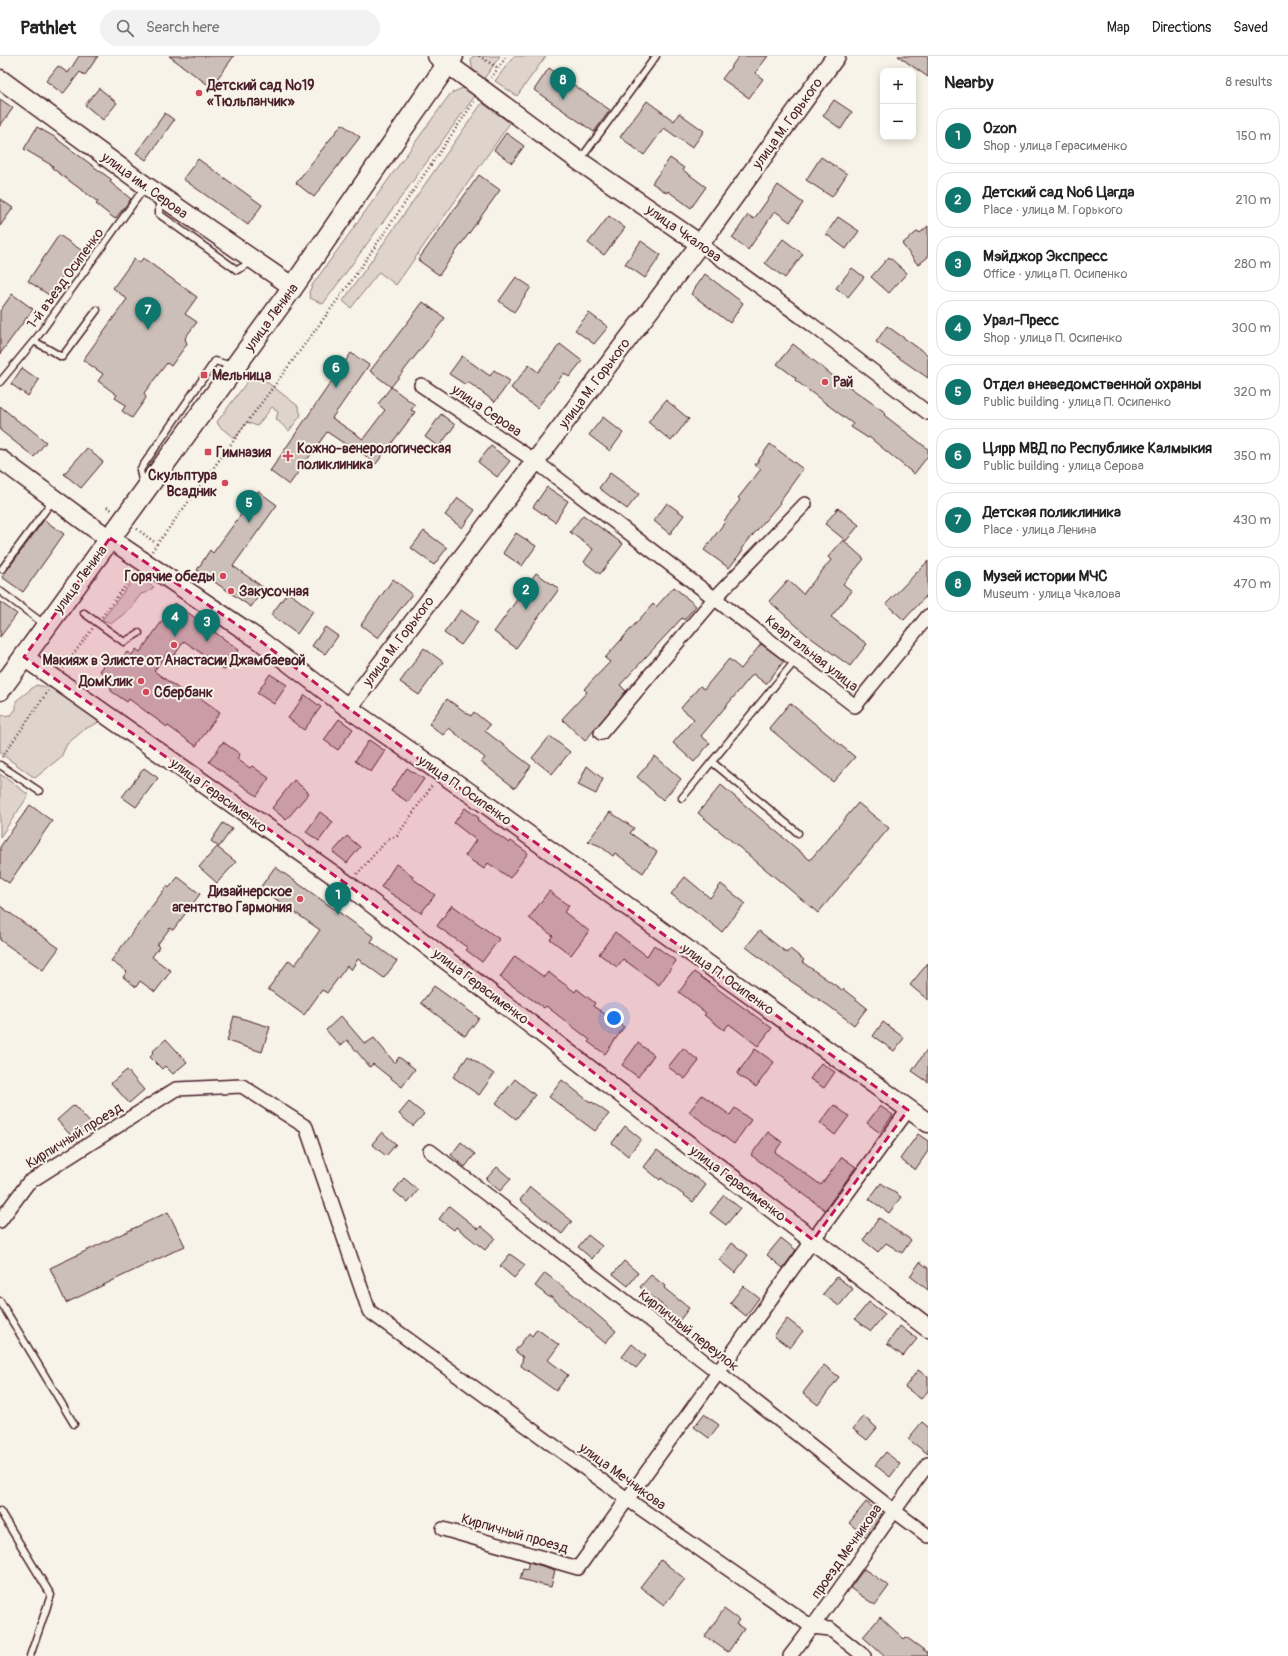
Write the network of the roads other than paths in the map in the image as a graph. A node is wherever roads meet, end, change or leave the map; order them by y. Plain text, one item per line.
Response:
1 (656, 56) edge
2 (836, 56) edge
3 (446, 58) edge
4 (0, 79) edge
5 (580, 161) junction
6 (153, 191) junction
7 (700, 244) junction
8 (293, 287) junction
9 (97, 310) dead end
10 (34, 341) junction
11 (0, 382) edge
12 (421, 385) dead end
13 (928, 413) edge
14 (535, 461) junction
15 (3, 464) edge
16 (54, 499) junction
17 (805, 504) dead end
18 (110, 538) junction
19 (2, 569) dead end
20 (0, 591) edge
21 (715, 598) junction
22 (84, 613) dead end
23 (928, 616) edge
24 (46, 626) junction
25 (139, 634) dead end
26 (24, 657) junction
27 (795, 661) junction
28 (0, 690) edge
29 (348, 708) junction
30 (601, 733) dead end
31 (712, 762) junction
32 (0, 765) edge
33 (39, 791) dead end
34 (682, 798) dead end
35 (798, 832) dead end
36 (908, 1110) junction
37 (928, 1123) edge
38 (430, 1150) dead end
39 (0, 1221) edge
40 (813, 1240) junction
41 (0, 1301) edge
42 (369, 1311) joint
43 (928, 1328) edge
44 (718, 1372) junction
45 (74, 1424) dead end
46 (928, 1464) edge
47 (627, 1499) junction
48 (893, 1510) junction
49 (0, 1511) edge
50 (443, 1529) dead end
51 (928, 1536) edge
52 (812, 1627) junction
53 (30, 1656) edge
54 (790, 1656) edge
55 (864, 1656) edge

1 - 5 lane
2 - 7 main road, улица М. Горького
3 - 5 main road, улица Чкалова
3 - 8 main road, улица Ленина
4 - 6 main road, улица им. Серова
5 - 7 main road, улица Чкалова
6 - 8 main road, улица им. Серова
6 - 10 lane, 1-й въезд Осипенко
7 - 13 street, улица Чкалова
7 - 14 main road, улица М. Горького
8 - 18 main road, улица Ленина
9 - 10 lane
10 - 11 lane, 1-й въезд Осипенко
12 - 14 street, улица Серова
14 - 21 street, Квартальная улица
14 - 29 main road, улица М. Горького
15 - 16 main road, улица П. Осипенко
16 - 18 main road, улица П. Осипенко
16 - 19 lane
17 - 21 street
18 - 24 main road, улица Ленина
18 - 29 main road, улица П. Осипенко
20 - 24 lane
21 - 27 street, Квартальная улица
21 - 30 street
22 - 25 lane
23 - 27 street, Квартальная улица
24 - 26 main road, улица Ленина
26 - 28 main road, улица Ленина
26 - 40 main road, улица Герасименко
27 - 31 lane
29 - 36 main road, улица П. Осипенко
31 - 34 lane
31 - 35 lane
32 - 33 lane
36 - 37 main road, улица П. Осипенко
36 - 40 street
38 - 44 street, Кирпичный переулок
39 - 42 street, Кирпичный проезд
40 - 43 main road, улица Герасименко
40 - 44 street
41 - 45 lane
42 - 47 street, улица Мечникова
44 - 47 street
44 - 48 street, Кирпичный переулок
46 - 48 street, проезд Мечникова
47 - 50 street, Кирпичный проезд
47 - 52 street, улица Мечникова
48 - 51 street, Кирпичный переулок
48 - 52 street, проезд Мечникова
49 - 53 lane
52 - 54 street, проезд Мечникова
52 - 55 street, улица Мечникова

